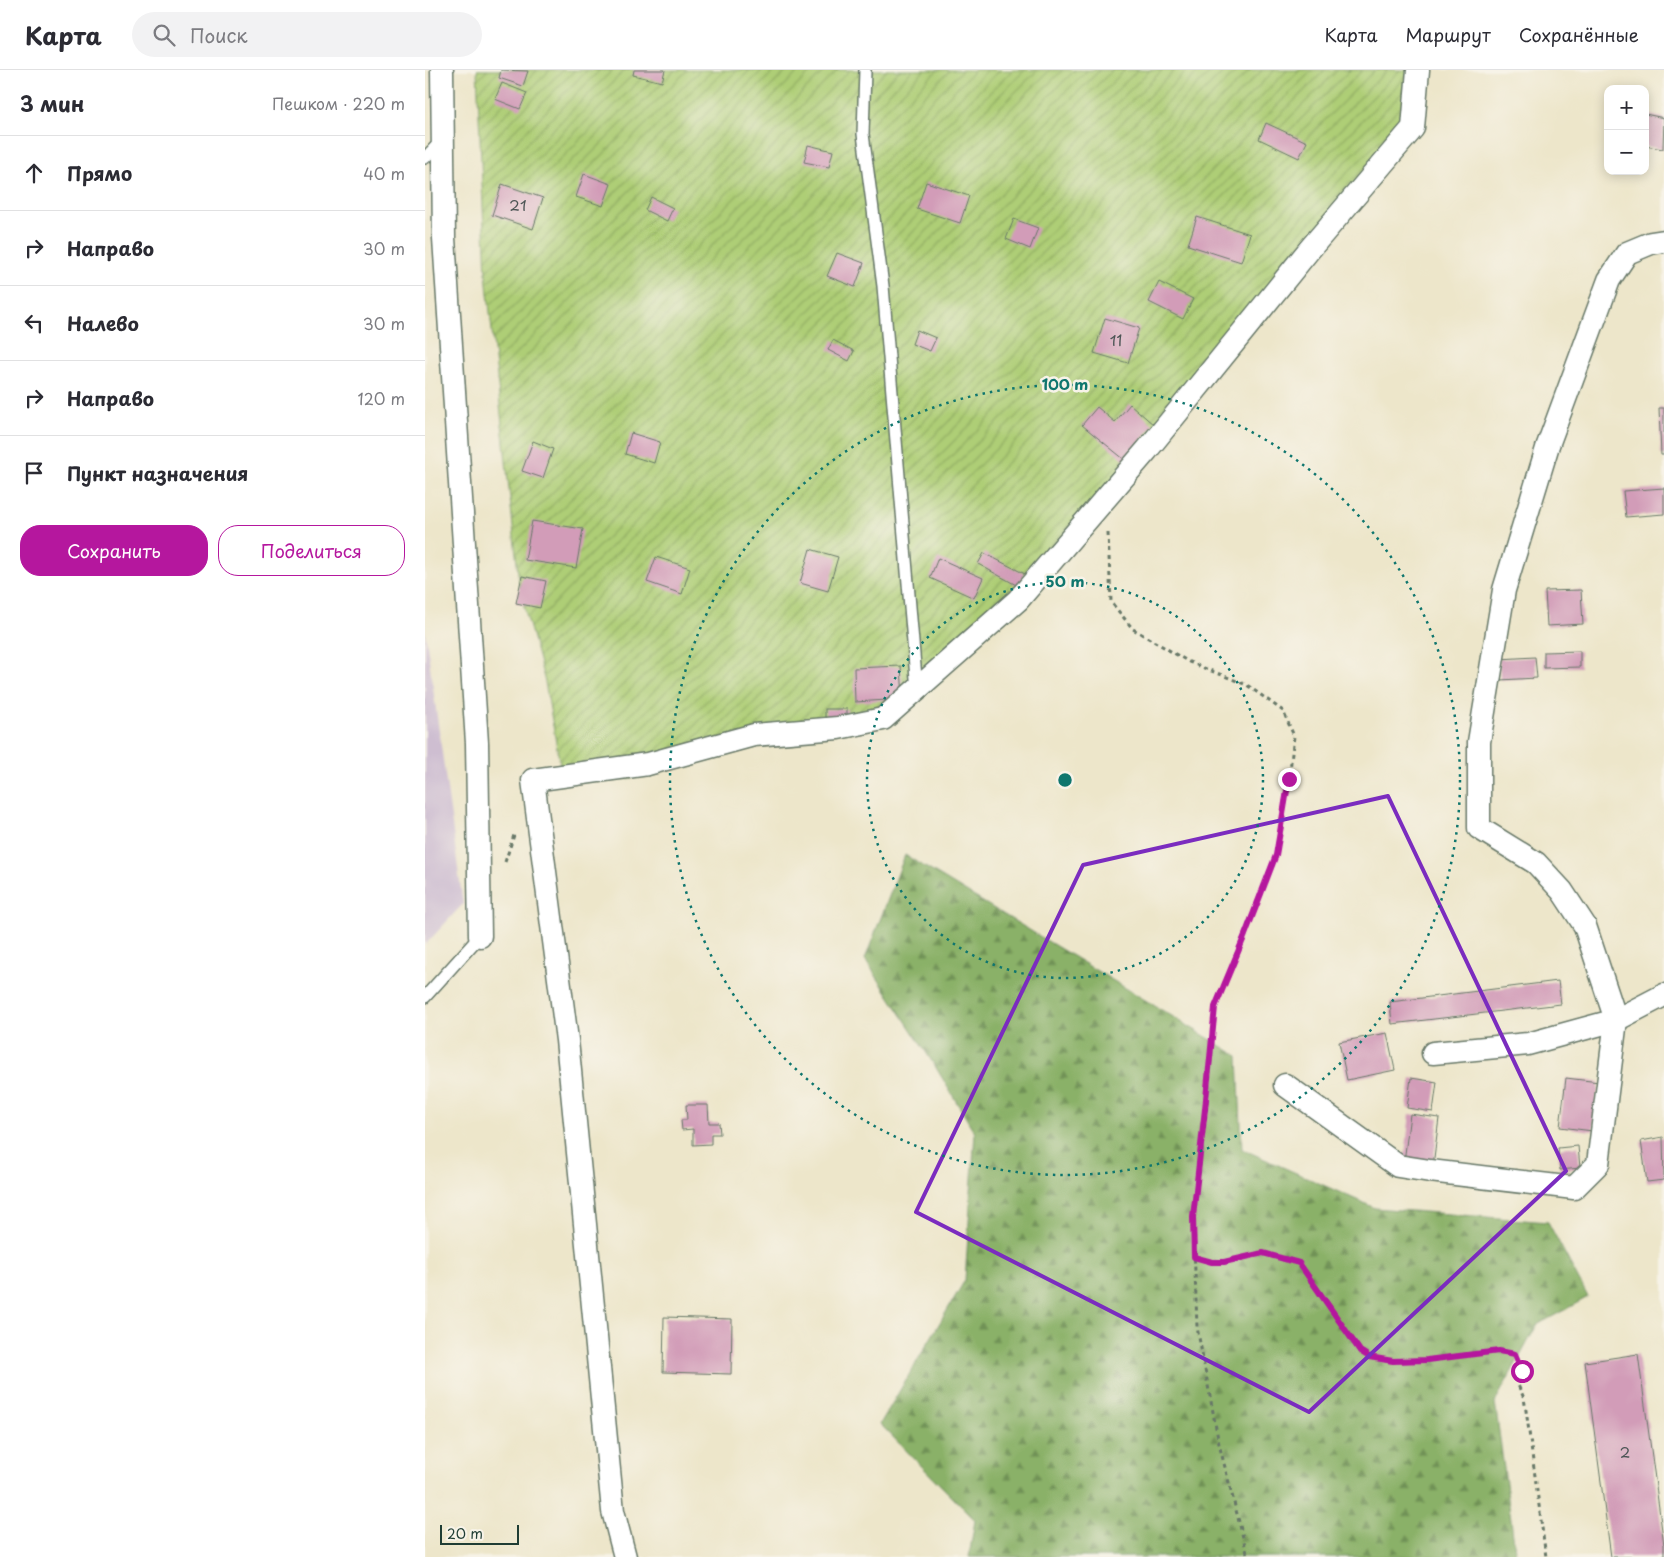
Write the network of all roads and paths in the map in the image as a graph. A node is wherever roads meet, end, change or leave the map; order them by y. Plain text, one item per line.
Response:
1 (441, 70) edge
2 (865, 70) edge
3 (1418, 70) edge
4 (443, 140) junction
5 (425, 158) edge
6 (1664, 241) edge
7 (1108, 525) dead end
8 (917, 690) junction
9 (517, 826) dead end
10 (505, 863) dead end
11 (480, 936) joint
12 (1664, 995) edge
13 (425, 996) edge
14 (1616, 1020) junction
15 (1433, 1053) dead end
16 (1285, 1085) dead end
17 (1194, 1257) junction
18 (625, 1557) edge
19 (1248, 1557) edge
20 (1546, 1557) edge

1 - 4 street
2 - 8 lane
3 - 8 street
4 - 5 lane
4 - 11 street
6 - 14 street
7 - 17 path
8 - 18 street
9 - 10 path
11 - 13 lane
12 - 14 street
14 - 15 street
14 - 16 street
17 - 19 path
17 - 20 path

